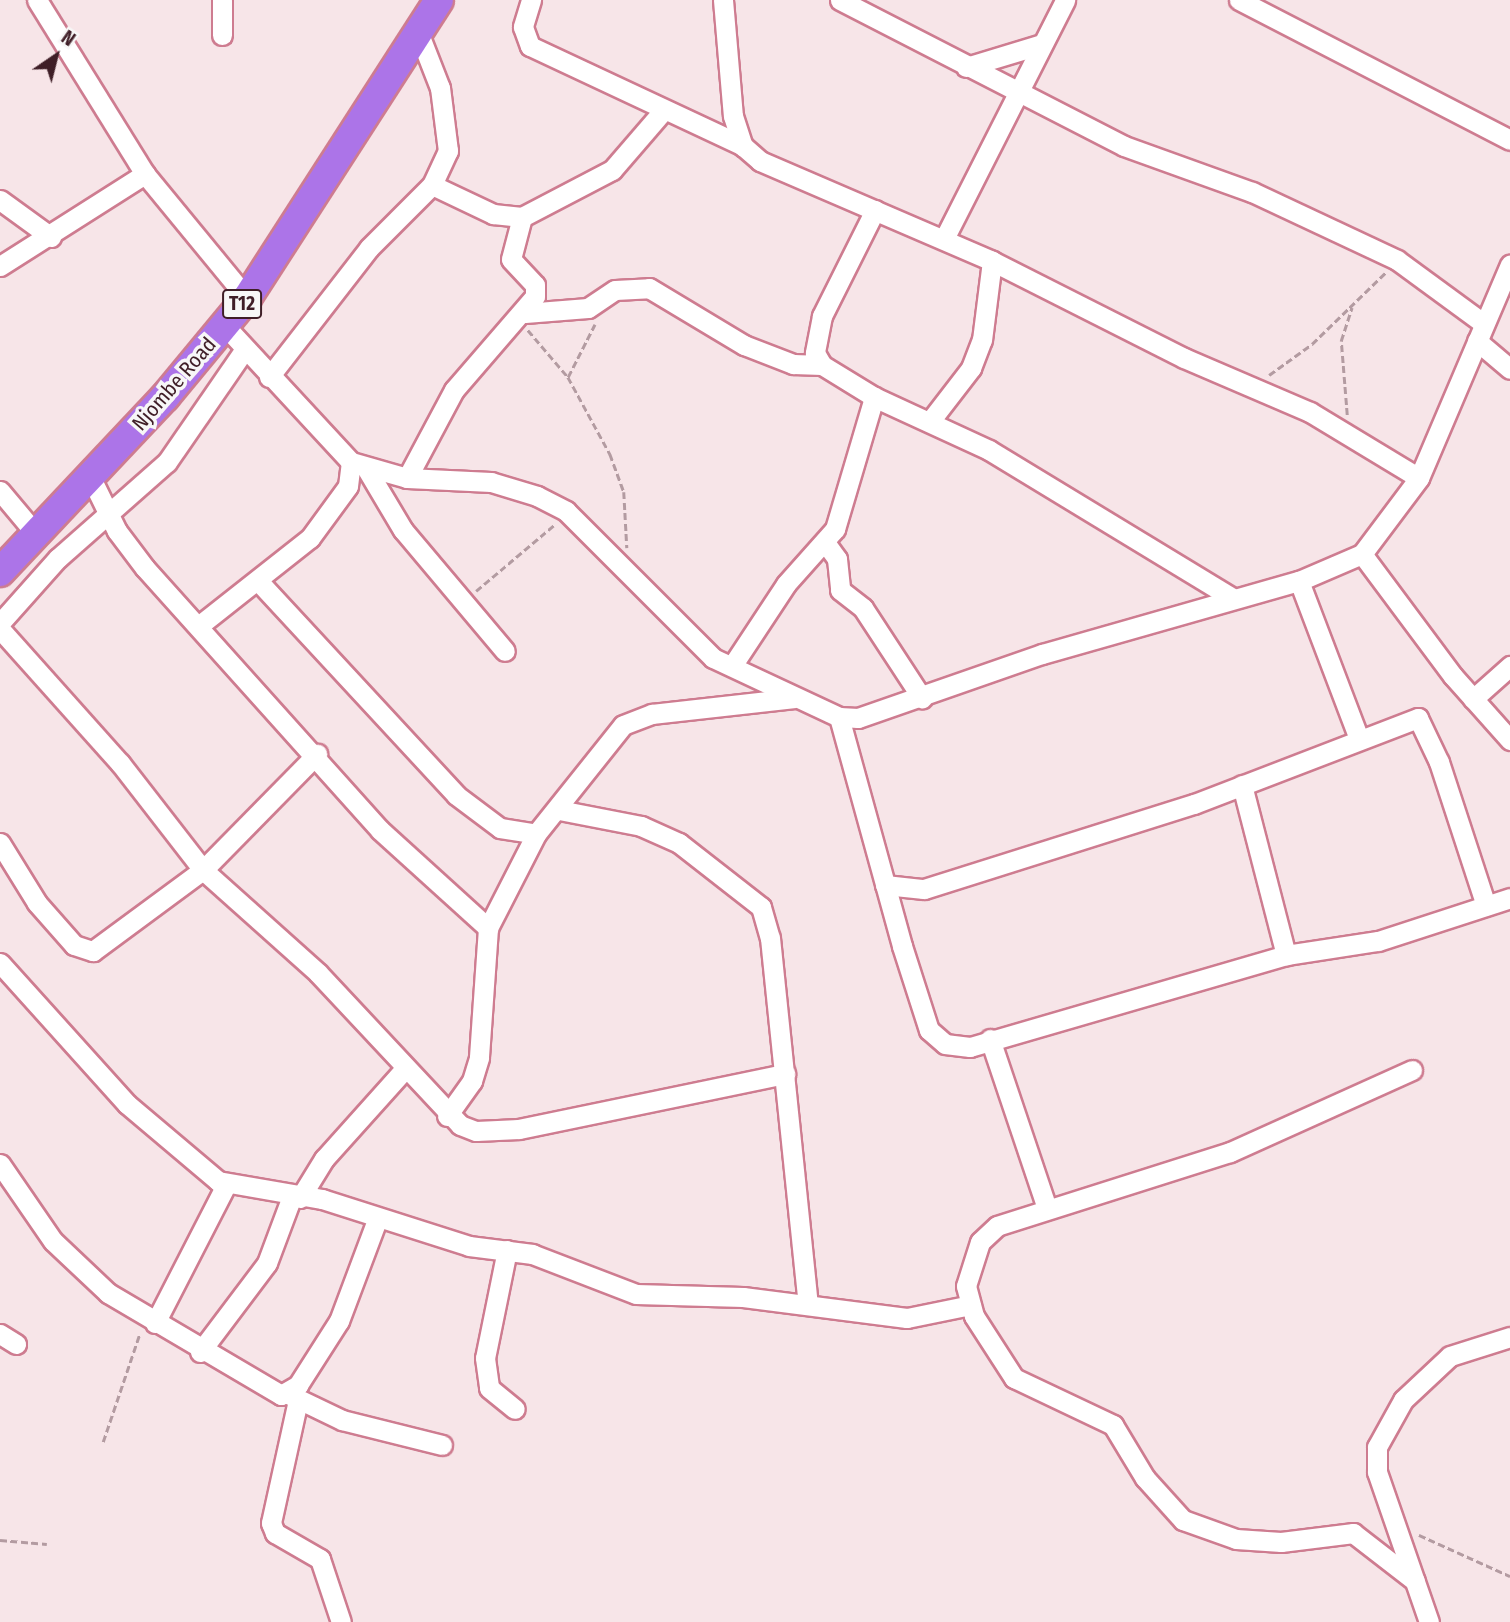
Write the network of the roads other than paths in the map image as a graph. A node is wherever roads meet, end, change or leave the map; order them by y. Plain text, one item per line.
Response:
1 (37, 0) edge
2 (222, 0) edge
3 (439, 0) edge
4 (531, 0) edge
5 (723, 0) edge
6 (841, 0) edge
7 (1065, 0) edge
8 (1239, 0) edge
9 (419, 34) junction
10 (222, 35) dead end
11 (1042, 44) junction
12 (966, 67) junction
13 (1019, 95) junction
14 (663, 113) junction
15 (1510, 140) edge
16 (743, 146) junction
17 (145, 174) junction
18 (432, 184) junction
19 (0, 201) edge
20 (875, 210) junction
21 (522, 217) junction
22 (51, 237) junction
23 (944, 239) junction
24 (992, 261) junction
25 (1510, 265) edge
26 (0, 266) edge
27 (247, 298) junction
28 (523, 317) junction
29 (225, 326) junction
30 (1480, 332) junction
31 (245, 349) junction
32 (822, 365) junction
33 (1510, 369) edge
34 (269, 377) junction
35 (874, 397) junction
36 (931, 420) junction
37 (358, 465) junction
38 (90, 476) junction
39 (407, 478) junction
40 (1419, 478) junction
41 (0, 491) edge
42 (109, 516) junction
43 (36, 534) junction
44 (827, 545) junction
45 (1362, 554) junction
46 (0, 572) edge
47 (1299, 581) junction
48 (260, 583) junction
49 (1231, 597) junction
50 (0, 622) edge
51 (201, 624) junction
52 (0, 629) edge
53 (505, 651) dead end
54 (732, 666) junction
55 (1510, 666) edge
56 (794, 698) junction
57 (922, 698) junction
58 (1473, 699) junction
59 (839, 717) junction
60 (1359, 739) junction
61 (1510, 740) edge
62 (317, 754) junction
63 (1241, 785) junction
64 (559, 810) junction
65 (536, 834) junction
66 (0, 843) edge
67 (203, 870) junction
68 (885, 885) junction
69 (1510, 898) edge
70 (1486, 906) junction
71 (488, 928) junction
72 (1286, 955) junction
73 (0, 963) edge
74 (990, 1039) junction
75 (1412, 1070) dead end
76 (403, 1071) junction
77 (785, 1074) junction
78 (447, 1116) junction
79 (0, 1164) edge
80 (227, 1182) junction
81 (296, 1197) junction
82 (1047, 1208) junction
83 (377, 1220) junction
84 (507, 1250) junction
85 (808, 1303) junction
86 (971, 1305) junction
87 (150, 1320) junction
88 (1510, 1337) edge
89 (200, 1352) junction
90 (294, 1398) junction
91 (515, 1409) dead end
92 (442, 1445) dead end
93 (1415, 1581) junction
94 (341, 1622) edge
95 (1429, 1622) edge

1 - 17 street
2 - 10 street
3 - 9 highway, Njombe Road / T12
4 - 14 street
5 - 16 street
6 - 12 street
7 - 11 street
8 - 15 street
9 - 18 street
9 - 27 highway, Njombe Road / T12
11 - 12 street
11 - 13 street
12 - 13 street
13 - 23 street
13 - 30 street
14 - 16 street
14 - 21 street
16 - 20 street
17 - 22 street
17 - 27 street
18 - 21 street
18 - 34 street
19 - 22 street
20 - 23 street
20 - 32 street
21 - 28 street
22 - 26 street
23 - 24 street
24 - 36 street
24 - 40 street
25 - 30 street
27 - 29 highway, Njombe Road / T12
28 - 32 street
28 - 39 street
29 - 31 street
29 - 38 highway, Njombe Road / T12
30 - 33 street
30 - 40 street
31 - 34 street
31 - 42 street
32 - 35 street
34 - 37 street
35 - 36 street
35 - 44 street
36 - 49 street
37 - 39 street
37 - 48 street
37 - 53 street
38 - 42 street
38 - 43 highway, Njombe Road / T12
39 - 54 street
40 - 45 street
41 - 43 street
42 - 50 street
42 - 51 street
43 - 46 highway, Njombe Road / T12
44 - 54 street
44 - 57 street
45 - 47 street
45 - 58 street
47 - 49 street
47 - 60 street
48 - 51 street
48 - 65 street
49 - 57 street
51 - 62 street
52 - 67 street
54 - 56 street
55 - 58 street
56 - 59 street
56 - 64 street
57 - 59 street
58 - 61 street
59 - 68 street
60 - 63 street
60 - 70 street
62 - 67 street
62 - 71 street
63 - 68 street
63 - 72 street
64 - 65 street
64 - 77 street
65 - 71 street
66 - 67 street
67 - 76 street
68 - 74 street
69 - 70 street
70 - 72 street
71 - 78 street
72 - 74 street
73 - 80 street
74 - 82 street
75 - 82 street
76 - 78 street
76 - 81 street
77 - 78 street
77 - 85 street
79 - 87 street
80 - 81 street
80 - 87 street
81 - 83 street
81 - 89 street
82 - 86 street
83 - 84 street
83 - 90 street
84 - 85 street
84 - 91 street
85 - 86 street
86 - 93 street
87 - 89 street
88 - 93 street
89 - 90 street
90 - 92 street
90 - 94 street
93 - 95 street

